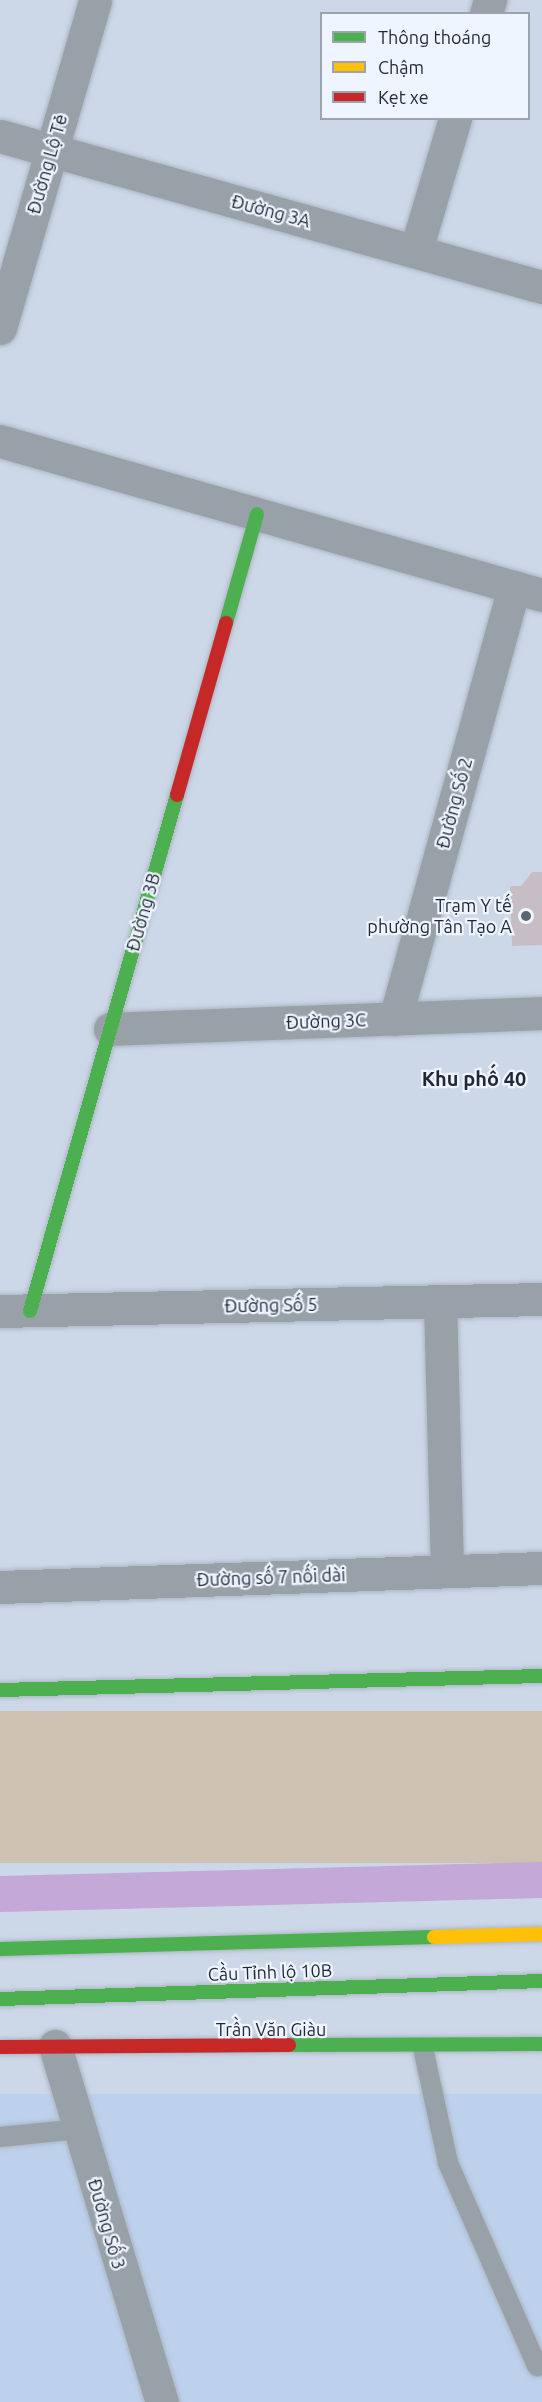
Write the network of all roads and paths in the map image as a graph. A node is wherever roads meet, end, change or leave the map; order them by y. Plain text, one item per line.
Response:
1 (95, 0) edge
2 (454, 120) edge
3 (0, 136) edge
4 (51, 151) junction
5 (416, 250) junction
6 (542, 287) edge
7 (0, 328) edge
8 (0, 441) edge
9 (257, 514) junction
10 (528, 591) edge
11 (542, 1013) edge
12 (395, 1019) junction
13 (110, 1029) junction
14 (542, 1299) edge
15 (440, 1301) junction
16 (15, 1311) edge
17 (542, 1568) edge
18 (447, 1571) junction
19 (0, 1587) edge
20 (542, 1676) edge
21 (0, 1690) edge
22 (542, 1934) edge
23 (0, 1949) edge
24 (542, 1981) edge
25 (0, 1999) edge
26 (542, 2044) edge
27 (56, 2046) junction
28 (0, 2047) edge
29 (423, 2048) junction
30 (80, 2128) junction
31 (0, 2137) edge
32 (537, 2366) dead end
33 (162, 2402) edge

1 - 4 street, Đường Lộ Tẻ
2 - 5 street
3 - 4 street, Đường 3A
4 - 5 street, Đường 3A
4 - 7 street, Đường Lộ Tẻ
5 - 6 street, Đường 3A
8 - 9 street
9 - 10 street
9 - 13 main road, Đường 3B
10 - 12 street, Đường Số 2
11 - 12 street, Đường 3C
12 - 13 street, Đường 3C
13 - 16 main road, Đường 3B
14 - 15 street, Đường Số 5
15 - 16 street, Đường Số 5
15 - 18 street
17 - 18 street, Đường số 7 nối dài
18 - 19 street, Đường số 7 nối dài
20 - 21 main road
22 - 23 main road, Cầu Tỉnh lộ 10B
24 - 25 main road, Cầu Tỉnh lộ 10B
26 - 29 main road, Trần Văn Giàu
27 - 28 main road, Trần Văn Giàu
27 - 29 main road, Trần Văn Giàu
27 - 30 street, Đường Số 3
29 - 32 lane
30 - 31 lane
30 - 33 street, Đường Số 3

